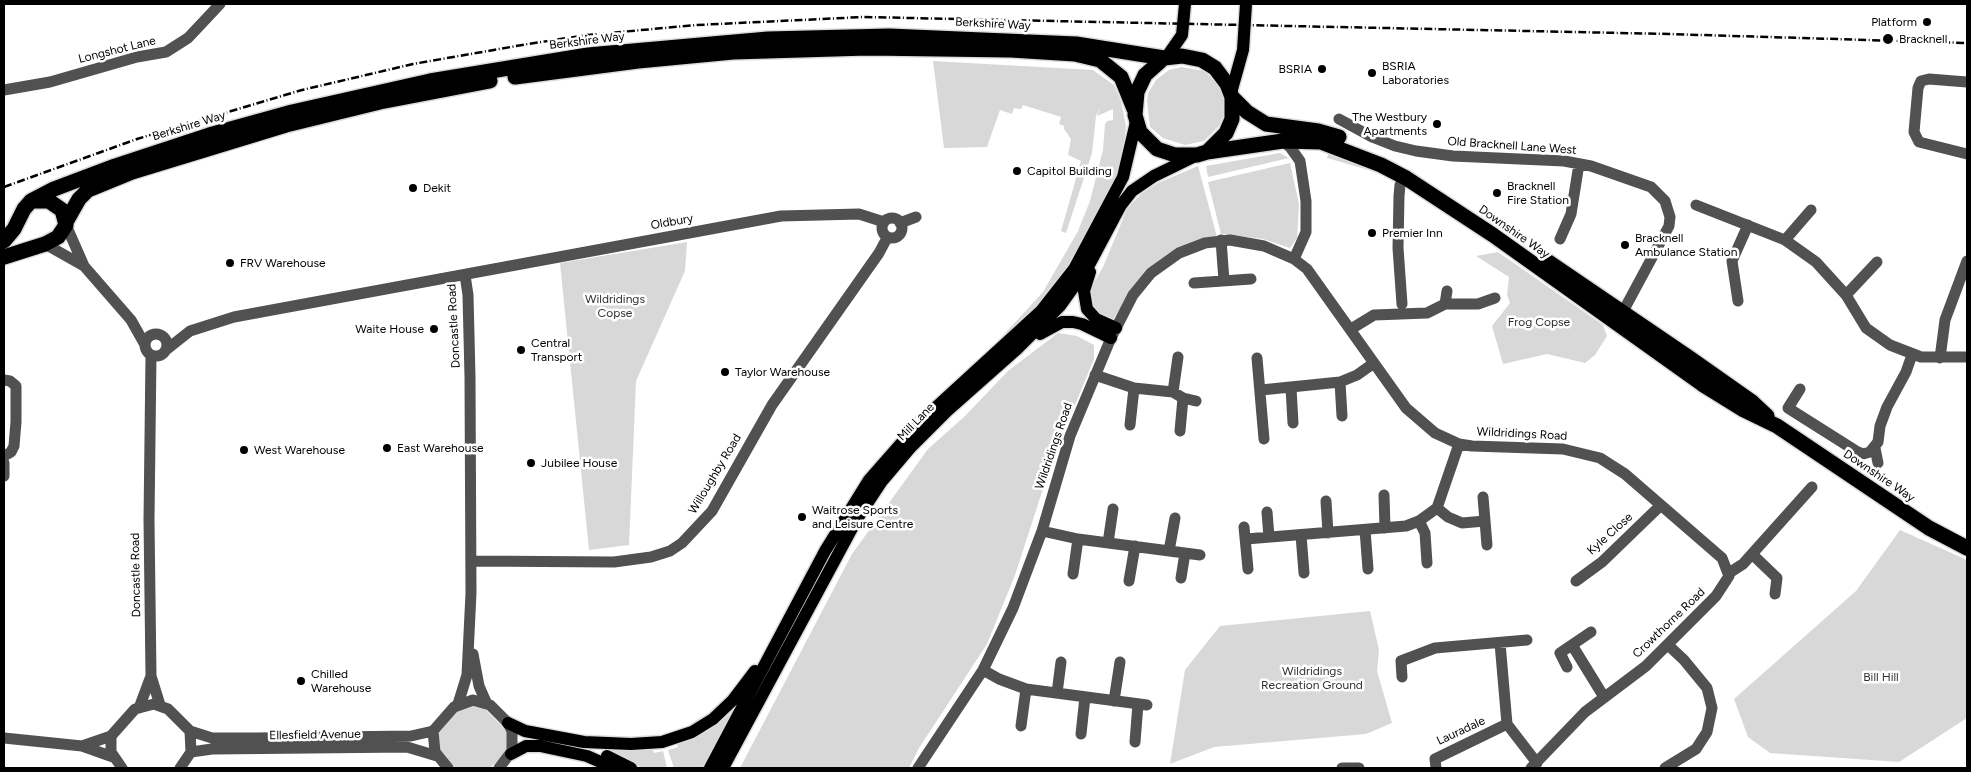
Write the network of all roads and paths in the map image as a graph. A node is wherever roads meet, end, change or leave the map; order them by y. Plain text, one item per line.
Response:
1 (220, 4) edge
2 (1184, 4) edge
3 (1246, 4) edge
4 (1165, 58) junction
5 (494, 75) junction
6 (460, 81) junction
7 (1967, 82) edge
8 (4, 90) edge
9 (1232, 95) junction
10 (1135, 115) junction
11 (1339, 119) dead end
12 (1283, 141) junction
13 (1322, 142) junction
14 (1202, 153) junction
15 (1967, 154) edge
16 (1300, 161) junction
17 (1579, 164) junction
18 (1406, 178) junction
19 (31, 201) junction
20 (1696, 205) dead end
21 (1810, 210) dead end
22 (916, 217) dead end
23 (18, 221) junction
24 (884, 222) junction
25 (66, 223) junction
26 (900, 223) junction
27 (1748, 225) junction
28 (887, 238) junction
29 (1560, 239) dead end
30 (1221, 240) junction
31 (1784, 240) junction
32 (4, 241) edge
33 (44, 244) junction
34 (1096, 253) junction
35 (4, 257) edge
36 (1294, 259) junction
37 (1967, 261) edge
38 (1877, 262) dead end
39 (84, 266) junction
40 (466, 274) junction
41 (1250, 279) dead end
42 (1224, 281) junction
43 (1194, 283) dead end
44 (1447, 291) dead end
45 (1846, 295) junction
46 (1495, 298) dead end
47 (1738, 301) dead end
48 (1402, 304) dead end
49 (1445, 304) junction
50 (1620, 318) junction
51 (131, 320) junction
52 (1351, 329) junction
53 (1113, 333) junction
54 (184, 334) junction
55 (159, 335) junction
56 (144, 343) junction
57 (1017, 349) junction
58 (159, 354) junction
59 (1912, 355) junction
60 (1178, 358) dead end
61 (1257, 358) dead end
62 (1940, 358) junction
63 (1967, 358) edge
64 (1374, 363) junction
65 (1095, 374) junction
66 (4, 380) edge
67 (1340, 382) junction
68 (1134, 388) junction
69 (1291, 388) junction
70 (1800, 389) dead end
71 (1261, 390) junction
72 (1178, 395) junction
73 (1196, 401) dead end
74 (1342, 416) dead end
75 (1293, 423) dead end
76 (1130, 425) dead end
77 (1180, 432) dead end
78 (1264, 439) dead end
79 (1459, 444) junction
80 (1875, 448) junction
81 (4, 456) edge
82 (4, 463) edge
83 (1878, 463) dead end
84 (4, 476) edge
85 (1812, 487) dead end
86 (1384, 495) dead end
87 (1483, 497) dead end
88 (1326, 501) dead end
89 (1661, 505) junction
90 (1437, 508) junction
91 (1113, 509) dead end
92 (1267, 512) dead end
93 (1174, 518) dead end
94 (1418, 521) junction
95 (1485, 521) junction
96 (1244, 527) dead end
97 (1385, 528) junction
98 (1365, 530) junction
99 (1042, 531) junction
100 (1328, 533) junction
101 (1301, 534) junction
102 (1269, 537) junction
103 (1078, 539) junction
104 (1246, 539) junction
105 (1108, 543) junction
106 (1487, 545) dead end
107 (1135, 546) junction
108 (1967, 548) edge
109 (1169, 551) junction
110 (1185, 553) junction
111 (1752, 554) junction
112 (1200, 555) dead end
113 (472, 561) junction
114 (1427, 563) dead end
115 (1248, 569) dead end
116 (1368, 569) dead end
117 (1304, 573) dead end
118 (1729, 573) junction
119 (1073, 574) dead end
120 (1181, 578) dead end
121 (1130, 581) dead end
122 (1576, 582) dead end
123 (1775, 594) dead end
124 (1591, 632) dead end
125 (470, 635) junction
126 (1526, 640) dead end
127 (776, 643) junction
128 (1500, 643) junction
129 (1572, 645) junction
130 (1668, 645) junction
131 (1061, 662) dead end
132 (1120, 662) dead end
133 (1567, 667) dead end
134 (983, 670) junction
135 (151, 676) junction
136 (1402, 677) dead end
137 (1026, 689) junction
138 (1057, 693) junction
139 (1085, 697) junction
140 (1604, 697) junction
141 (1114, 701) junction
142 (486, 702) junction
143 (458, 704) junction
144 (160, 705) junction
145 (139, 708) junction
146 (508, 723) junction
147 (1507, 724) junction
148 (1021, 726) dead end
149 (190, 731) junction
150 (433, 731) junction
151 (1081, 734) dead end
152 (111, 736) junction
153 (4, 738) edge
154 (584, 742) junction
155 (1135, 742) dead end
156 (82, 746) junction
157 (192, 752) junction
158 (573, 752) junction
159 (511, 754) junction
160 (437, 756) junction
161 (113, 757) junction
162 (1534, 766) edge
163 (122, 768) edge
164 (180, 768) edge
165 (448, 768) edge
166 (499, 768) edge
167 (591, 768) edge
168 (614, 768) edge
169 (630, 768) edge
170 (710, 768) edge
171 (723, 768) edge
172 (918, 768) edge
173 (1342, 768) edge
174 (1359, 768) edge
175 (1436, 768) edge
176 (1665, 768) edge

1 - 8 street, Longshot Lane
2 - 4 main road
3 - 9 main road
4 - 5 highway, Berkshire Way
4 - 9 highway
4 - 10 highway
5 - 6 highway, Berkshire Way
5 - 10 highway, Berkshire Way
6 - 19 highway, Berkshire Way
6 - 25 highway, Berkshire Way
7 - 15 street
9 - 14 highway
9 - 50 highway, Downshire Way
10 - 14 highway
10 - 127 main road, Mill Lane
11 - 17 street, Old Bracknell Lane West
12 - 13 highway, Downshire Way
12 - 14 highway, Downshire Way
12 - 16 street
13 - 16 street
13 - 18 highway, Downshire Way
14 - 34 main road, Mill Lane
16 - 36 street
17 - 29 street
17 - 50 street, Old Bracknell Lane West
18 - 48 street
18 - 50 highway, Downshire Way
19 - 23 highway
19 - 25 highway
20 - 27 street
21 - 31 street
22 - 26 street
23 - 32 highway
23 - 33 highway
24 - 26 street
24 - 28 street
24 - 40 street, Oldbury
25 - 33 highway
25 - 39 street
26 - 28 street
27 - 31 street
27 - 47 street
28 - 113 street, Willoughby Road
30 - 36 street, Wildridings Road
30 - 42 street
30 - 53 street, Wildridings Road
31 - 45 street
33 - 35 highway
33 - 39 street
34 - 53 main road
34 - 57 main road, Mill Lane
36 - 52 street, Wildridings Road
37 - 62 street
38 - 45 street
39 - 51 street
40 - 54 street, Doncastle Road
40 - 113 street, Doncastle Road
41 - 42 street
42 - 43 street
44 - 49 street
45 - 59 street
46 - 49 street
49 - 52 street
50 - 108 highway, Downshire Way
51 - 55 street
51 - 56 street
52 - 64 street, Wildridings Road
53 - 57 main road
53 - 65 street, Wildridings Road
54 - 55 street, Doncastle Road
54 - 58 street, Doncastle Road
55 - 56 street
55 - 58 street
56 - 58 street
57 - 171 main road, Mill Lane
58 - 135 street, Doncastle Road
59 - 62 street
59 - 80 street
60 - 72 street
61 - 71 street
62 - 63 street
64 - 67 street
64 - 79 street, Wildridings Road
65 - 68 street
65 - 99 street, Wildridings Road
66 - 81 street
67 - 69 street
67 - 74 street
68 - 72 street
68 - 76 street
69 - 71 street
69 - 75 street
70 - 80 street
71 - 78 street
72 - 73 street
72 - 77 street
79 - 89 street, Wildridings Road
79 - 90 street
80 - 83 street
82 - 84 street
85 - 111 street, Crowthorne Road
86 - 97 street
87 - 95 street
88 - 100 street
89 - 118 street, Wildridings Road
89 - 122 street, Kyle Close
90 - 94 street
90 - 95 street
91 - 105 street
92 - 102 street
93 - 109 street
94 - 97 street
94 - 114 street
95 - 106 street
96 - 104 street
97 - 98 street
98 - 100 street
98 - 116 street
99 - 103 street
99 - 134 street, Wildridings Road
100 - 101 street
101 - 102 street
101 - 117 street
102 - 104 street
103 - 105 street
103 - 119 street
104 - 115 street
105 - 107 street
107 - 109 street
107 - 121 street
109 - 110 street
110 - 112 street
110 - 120 street
111 - 118 street, Crowthorne Road
111 - 123 street
113 - 125 street, Doncastle Road
118 - 130 street, Crowthorne Road
124 - 129 street
125 - 142 street, Doncastle Road
125 - 143 street, Doncastle Road
126 - 128 street
127 - 154 main road
127 - 170 main road, Mill Lane
128 - 136 street
128 - 147 street
129 - 133 street
129 - 140 street
130 - 140 street, Crowthorne Road
130 - 176 street
131 - 138 street
132 - 141 street
134 - 137 street
134 - 172 street, Wildridings Road
135 - 144 street, Doncastle Road
135 - 145 street, Doncastle Road
137 - 138 street
137 - 148 street
138 - 139 street
139 - 141 street
139 - 151 street
140 - 162 street, Crowthorne Road
141 - 155 street
142 - 143 street
142 - 146 street
143 - 150 street
144 - 145 street
144 - 149 street
145 - 152 street
146 - 154 main road
146 - 159 street
147 - 162 street
147 - 175 street, Lauradale
149 - 150 street, Ellesfield Avenue
149 - 157 street
150 - 160 street
152 - 156 street
152 - 161 street
153 - 156 street
154 - 169 main road
156 - 161 street
157 - 160 street, Ellesfield Avenue
157 - 164 street
158 - 159 main road
158 - 167 main road
158 - 168 main road
159 - 166 street
160 - 165 street
161 - 163 street
173 - 174 street

